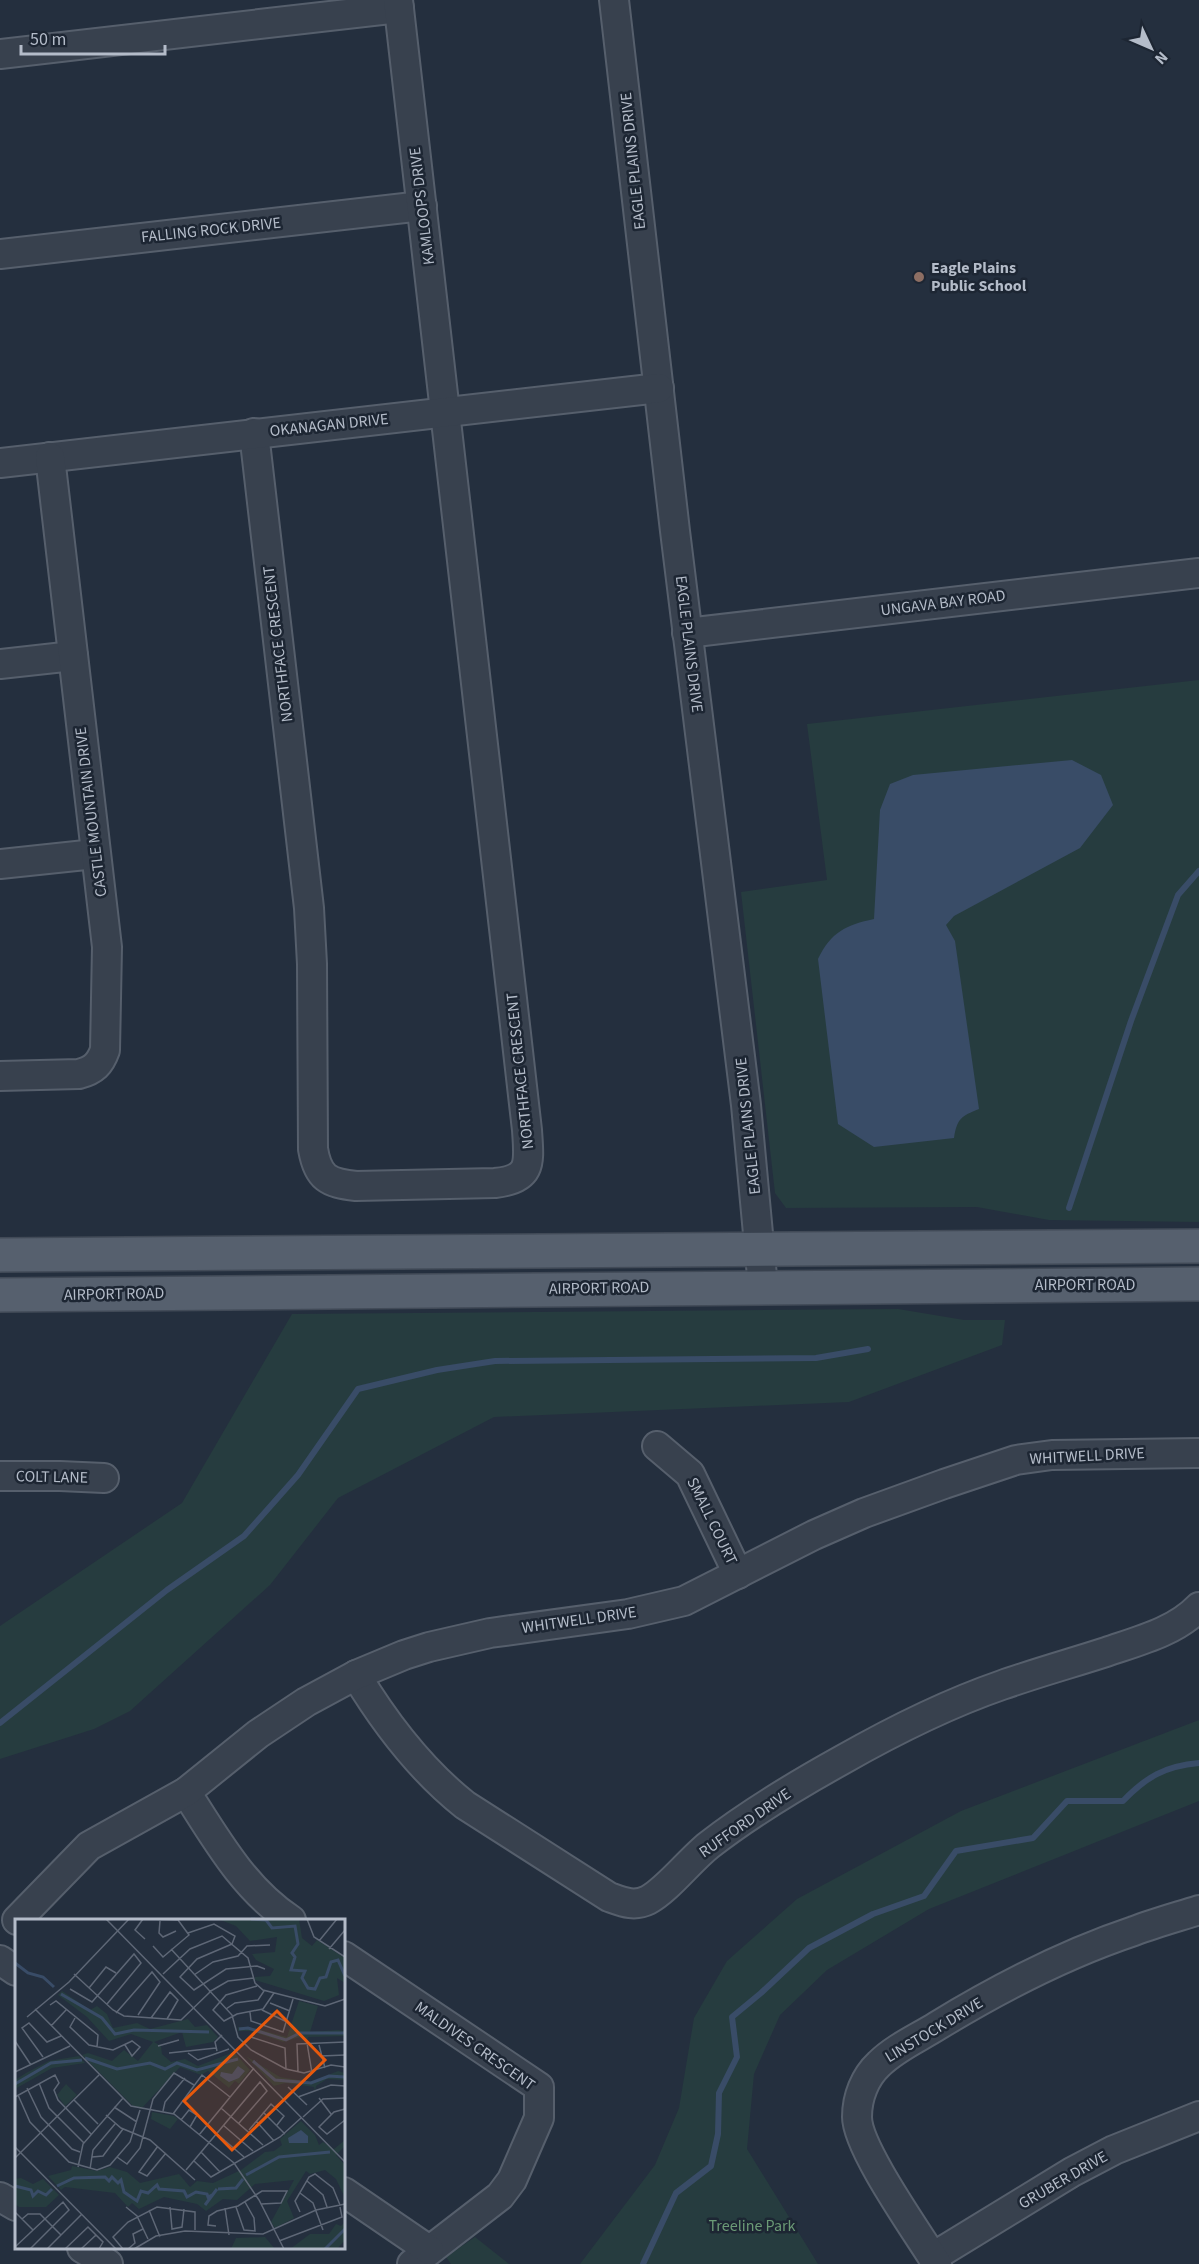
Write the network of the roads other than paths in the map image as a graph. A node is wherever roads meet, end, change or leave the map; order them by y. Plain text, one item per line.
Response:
1 (614, 0) edge
2 (398, 4) edge
3 (0, 54) edge
4 (422, 206) junction
5 (0, 254) edge
6 (659, 388) junction
7 (445, 412) junction
8 (254, 433) junction
9 (50, 458) junction
10 (0, 463) edge
11 (1199, 573) edge
12 (687, 633) junction
13 (73, 656) junction
14 (0, 664) edge
15 (95, 854) junction
16 (0, 864) edge
17 (0, 1076) edge
18 (1199, 1246) edge
19 (760, 1248) junction
20 (0, 1255) edge
21 (1199, 1284) edge
22 (763, 1287) junction
23 (0, 1295) edge
24 (657, 1446) dead end
25 (1199, 1453) edge
26 (0, 1476) edge
27 (104, 1478) dead end
28 (738, 1574) junction
29 (1199, 1607) edge
30 (356, 1675) junction
31 (186, 1792) junction
32 (1199, 1910) edge
33 (19, 1919) edge
34 (289, 1919) edge
35 (15, 1923) edge
36 (0, 1939) edge
37 (345, 1957) edge
38 (0, 1960) edge
39 (15, 1970) edge
40 (1199, 2116) edge
41 (345, 2193) edge
42 (0, 2197) edge
43 (15, 2205) edge
44 (420, 2257) edge
45 (935, 2260) edge

1 - 6 street, EAGLE PLAINS DRIVE
2 - 3 street
2 - 4 street, KAMLOOPS DRIVE
4 - 5 street, FALLING ROCK DRIVE
4 - 7 street, KAMLOOPS DRIVE
6 - 7 street, OKANAGAN DRIVE
6 - 12 street, EAGLE PLAINS DRIVE
7 - 8 street, OKANAGAN DRIVE
7 - 8 street, NORTHFACE CRESCENT
8 - 9 street, OKANAGAN DRIVE
9 - 10 street, OKANAGAN DRIVE
9 - 13 street, CASTLE MOUNTAIN DRIVE
11 - 12 street, UNGAVA BAY ROAD
12 - 19 street, EAGLE PLAINS DRIVE
13 - 14 street
13 - 15 street, CASTLE MOUNTAIN DRIVE
15 - 16 street
15 - 17 street, CASTLE MOUNTAIN DRIVE
18 - 19 main road
19 - 20 main road
19 - 22 street, EAGLE PLAINS DRIVE
21 - 22 main road, AIRPORT ROAD
22 - 23 main road, AIRPORT ROAD
24 - 28 street, SMALL COURT
25 - 28 street, WHITWELL DRIVE
26 - 27 street, COLT LANE
28 - 30 street, WHITWELL DRIVE
29 - 30 street, RUFFORD DRIVE
30 - 31 street, WHITWELL DRIVE
31 - 33 street, WHITWELL DRIVE
31 - 34 street
32 - 45 street, LINSTOCK DRIVE
35 - 36 street, WHITWELL DRIVE
37 - 44 street, MALDIVES CRESCENT
38 - 39 street
40 - 45 street, GRUBER DRIVE
41 - 44 street
42 - 43 street

